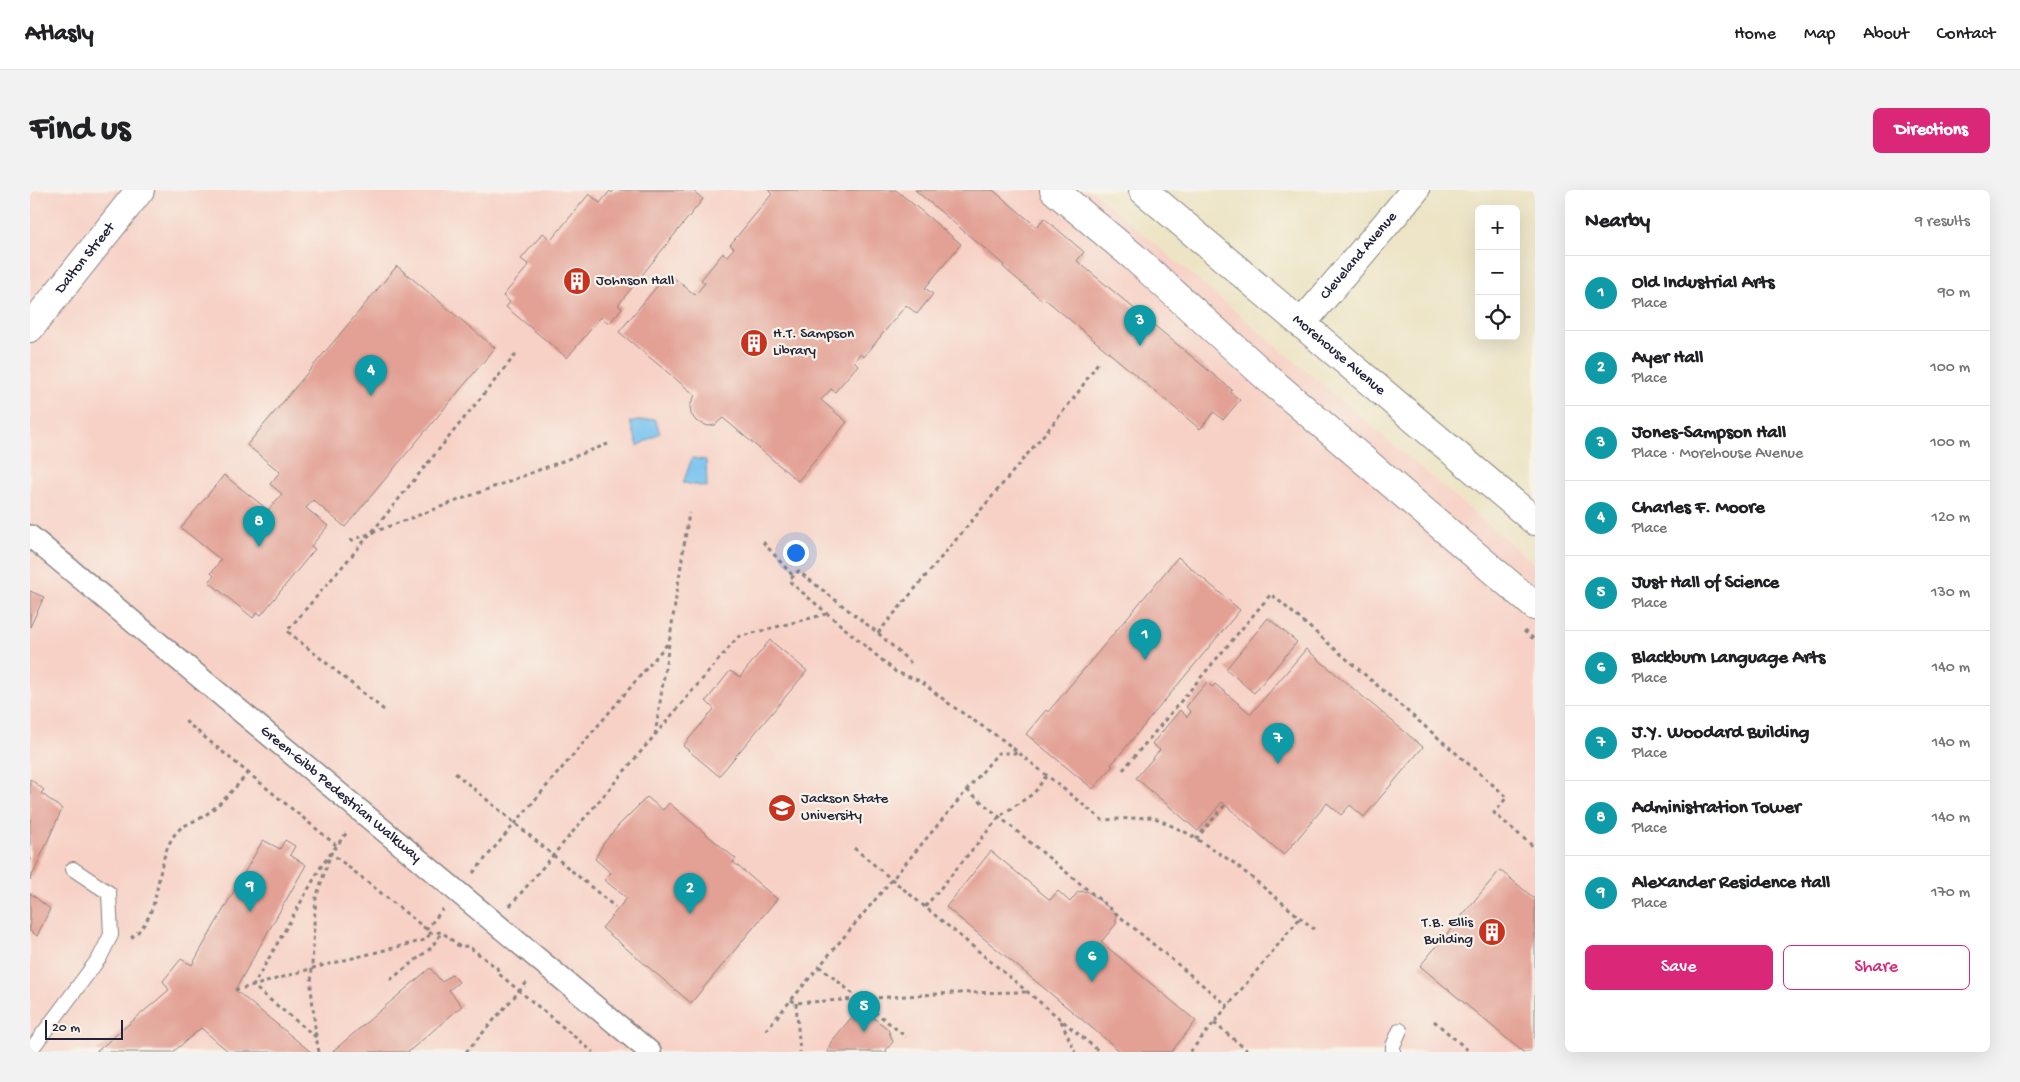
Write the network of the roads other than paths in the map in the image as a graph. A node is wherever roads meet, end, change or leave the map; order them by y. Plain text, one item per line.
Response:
1 (140, 190) edge
2 (1054, 190) edge
3 (1143, 190) edge
4 (1415, 190) edge
5 (1302, 323) junction
6 (30, 328) edge
7 (1535, 521) edge
8 (30, 536) edge
9 (1535, 606) edge
10 (73, 869) dead end
11 (1400, 1030) dead end
12 (30, 1051) edge
13 (650, 1052) edge
14 (1394, 1052) edge

1 - 6 street, Dalton Street
2 - 9 street
3 - 5 street, Morehouse Avenue
4 - 5 street, Cleveland Avenue
5 - 7 street, Morehouse Avenue
8 - 13 street, Green-Gibb Pedestrian Walkway
10 - 12 lane
11 - 14 lane

